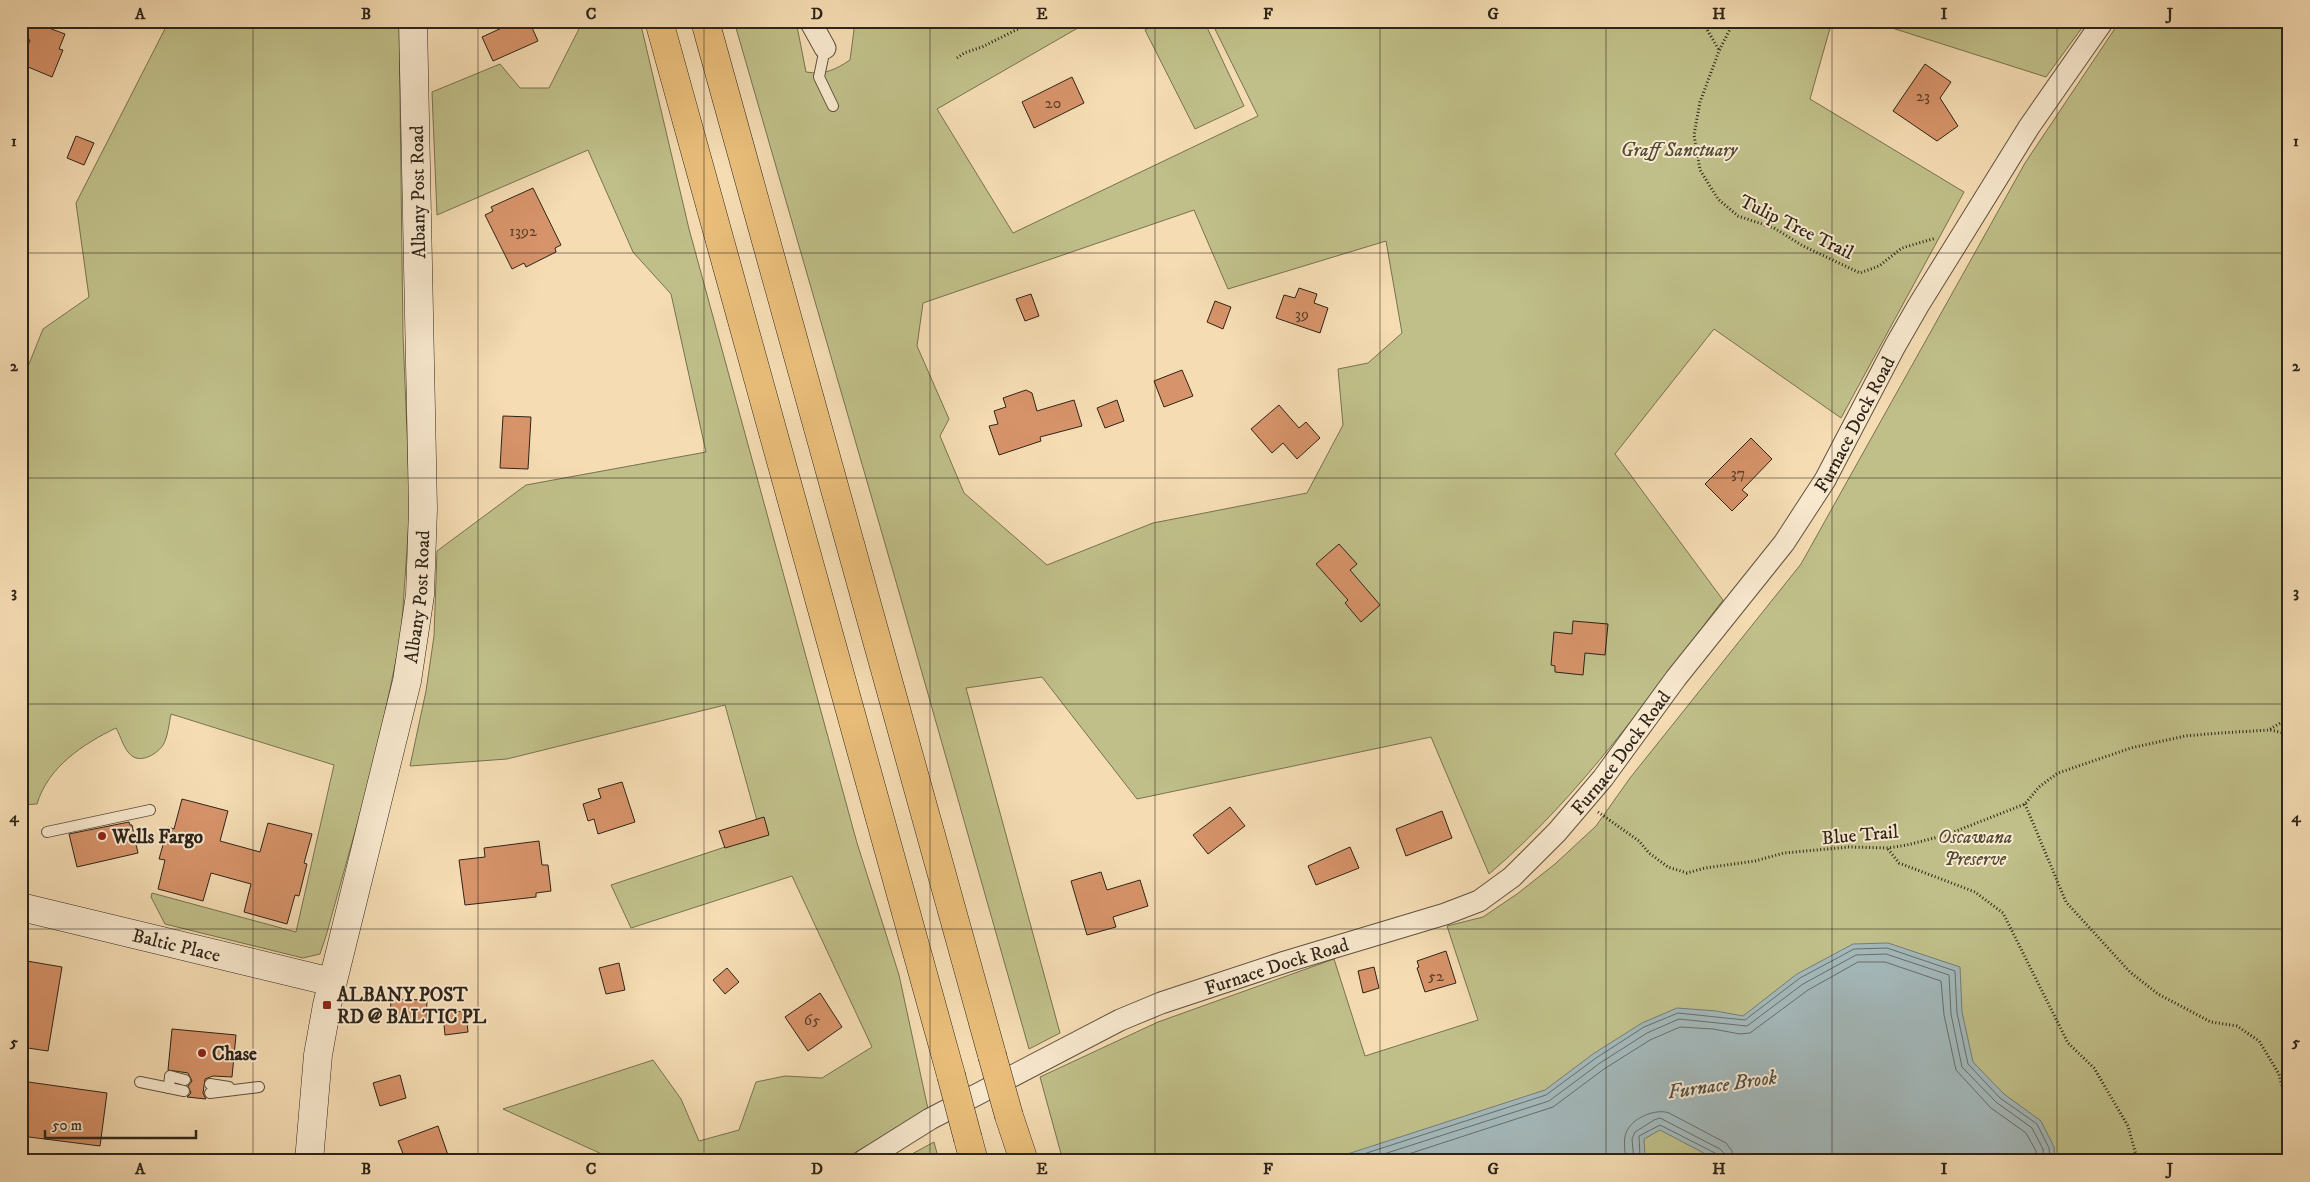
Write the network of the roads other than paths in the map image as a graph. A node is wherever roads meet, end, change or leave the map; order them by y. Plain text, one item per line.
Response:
1 (413, 21) edge
2 (660, 21) edge
3 (705, 21) edge
4 (810, 21) edge
5 (2103, 21) edge
6 (825, 48) joint
7 (833, 106) dead end
8 (150, 810) dead end
9 (46, 832) dead end
10 (21, 907) edge
11 (332, 982) junction
12 (185, 1080) dead end
13 (140, 1082) dead end
14 (259, 1087) dead end
15 (169, 1088) junction
16 (210, 1088) dead end
17 (184, 1091) dead end
18 (972, 1154) edge
19 (309, 1161) edge
20 (863, 1161) edge
21 (1023, 1161) edge

1 - 11 main road, Albany Post Road
2 - 18 highway, bridge
3 - 21 highway, bridge
4 - 6 street
5 - 20 street, Furnace Dock Road
6 - 7 lane
8 - 9 lane
10 - 11 main road, Baltic Place
11 - 19 main road, Albany Post Road
12 - 15 lane
13 - 15 lane
14 - 16 lane
15 - 17 lane

